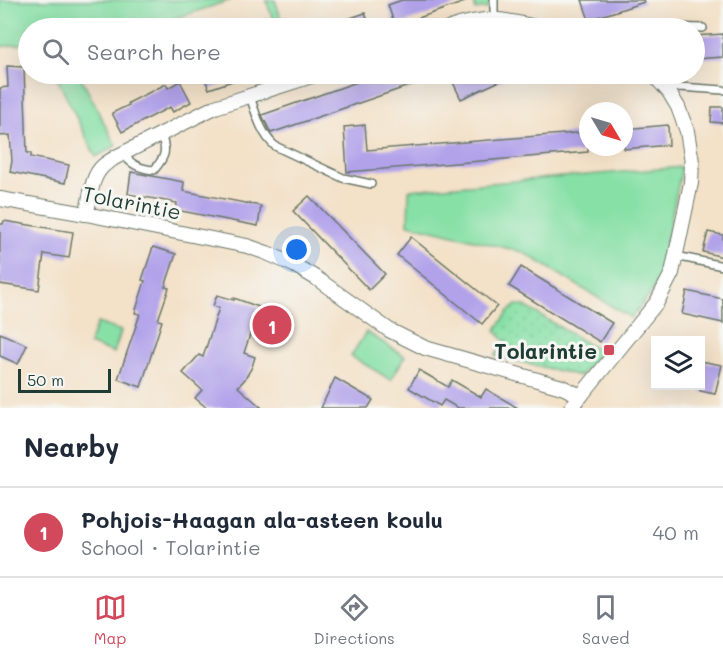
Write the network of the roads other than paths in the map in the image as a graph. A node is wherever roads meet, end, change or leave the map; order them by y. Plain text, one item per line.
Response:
1 (494, 0) edge
2 (494, 18) edge
3 (287, 84) edge
4 (662, 84) edge
5 (723, 90) edge
6 (669, 92) junction
7 (250, 96) junction
8 (161, 134) junction
9 (123, 153) junction
10 (371, 184) dead end
11 (0, 199) edge
12 (86, 214) junction
13 (676, 256) junction
14 (723, 266) edge
15 (581, 396) junction
16 (571, 408) edge

1 - 2 lane
3 - 7 street
4 - 6 street
5 - 6 lane
6 - 13 street
7 - 8 street
7 - 10 lane
8 - 9 street
8 - 9 lane
9 - 12 street
11 - 12 street, Tolarintie
12 - 15 street, Tolarintie
13 - 14 lane
13 - 15 street
15 - 16 street

